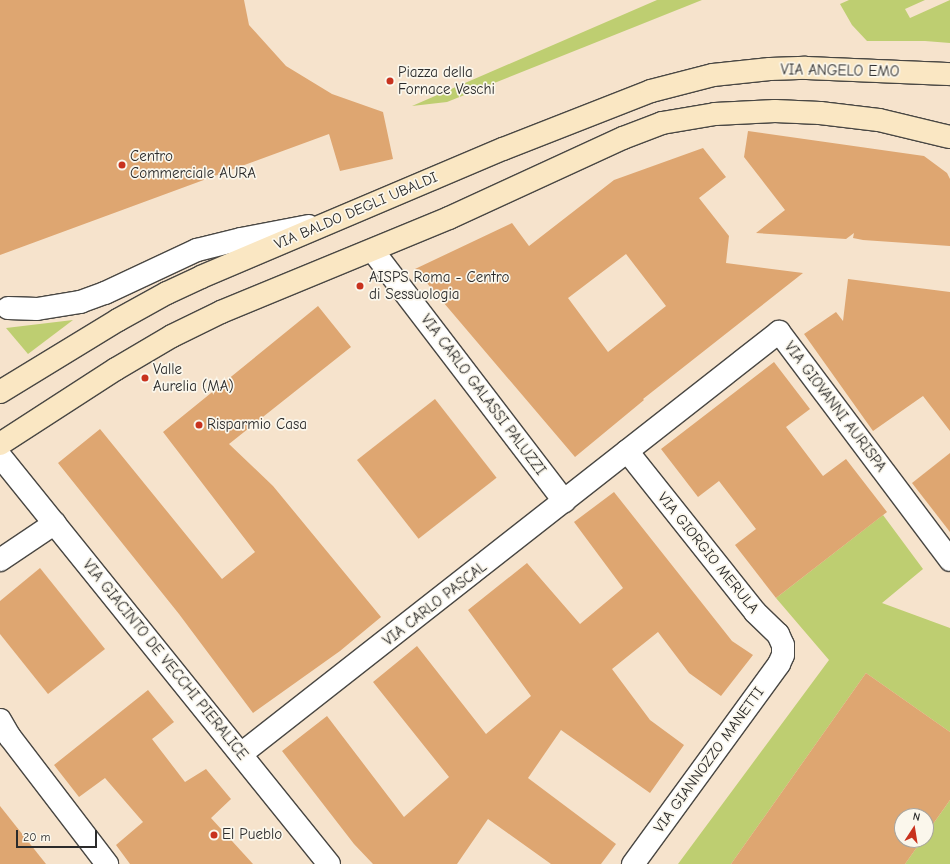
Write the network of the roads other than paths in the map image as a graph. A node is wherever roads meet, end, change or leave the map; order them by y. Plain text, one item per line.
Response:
1 (730, 72) joint
2 (950, 74) edge
3 (950, 137) edge
4 (328, 223) junction
5 (373, 251) junction
6 (8, 308) dead end
7 (0, 392) edge
8 (0, 444) edge
9 (627, 451) junction
10 (0, 456) edge
11 (564, 501) junction
12 (56, 523) junction
13 (0, 560) edge
14 (950, 560) edge
15 (783, 655) joint
16 (0, 720) edge
17 (241, 754) junction
18 (107, 864) edge
19 (329, 864) edge
20 (633, 864) edge

1 - 2 main road, VIA ANGELO EMO
1 - 4 main road, VIA BALDO DEGLI UBALDI
3 - 5 main road
4 - 6 street
4 - 7 main road, VIA BALDO DEGLI UBALDI
5 - 8 main road
5 - 11 street, VIA CARLO GALASSI PALUZZI
9 - 11 street, VIA CARLO PASCAL
9 - 14 street, VIA GIOVANNI AURISPA
9 - 15 street, VIA GIORGIO MERULA
10 - 12 street, VIA GIACINTO DE VECCHI PIERALICE
11 - 17 street, VIA CARLO PASCAL
12 - 13 street
12 - 17 street, VIA GIACINTO DE VECCHI PIERALICE
15 - 20 street, VIA GIANNOZZO MANETTI
16 - 18 street
17 - 19 street, VIA GIACINTO DE VECCHI PIERALICE

